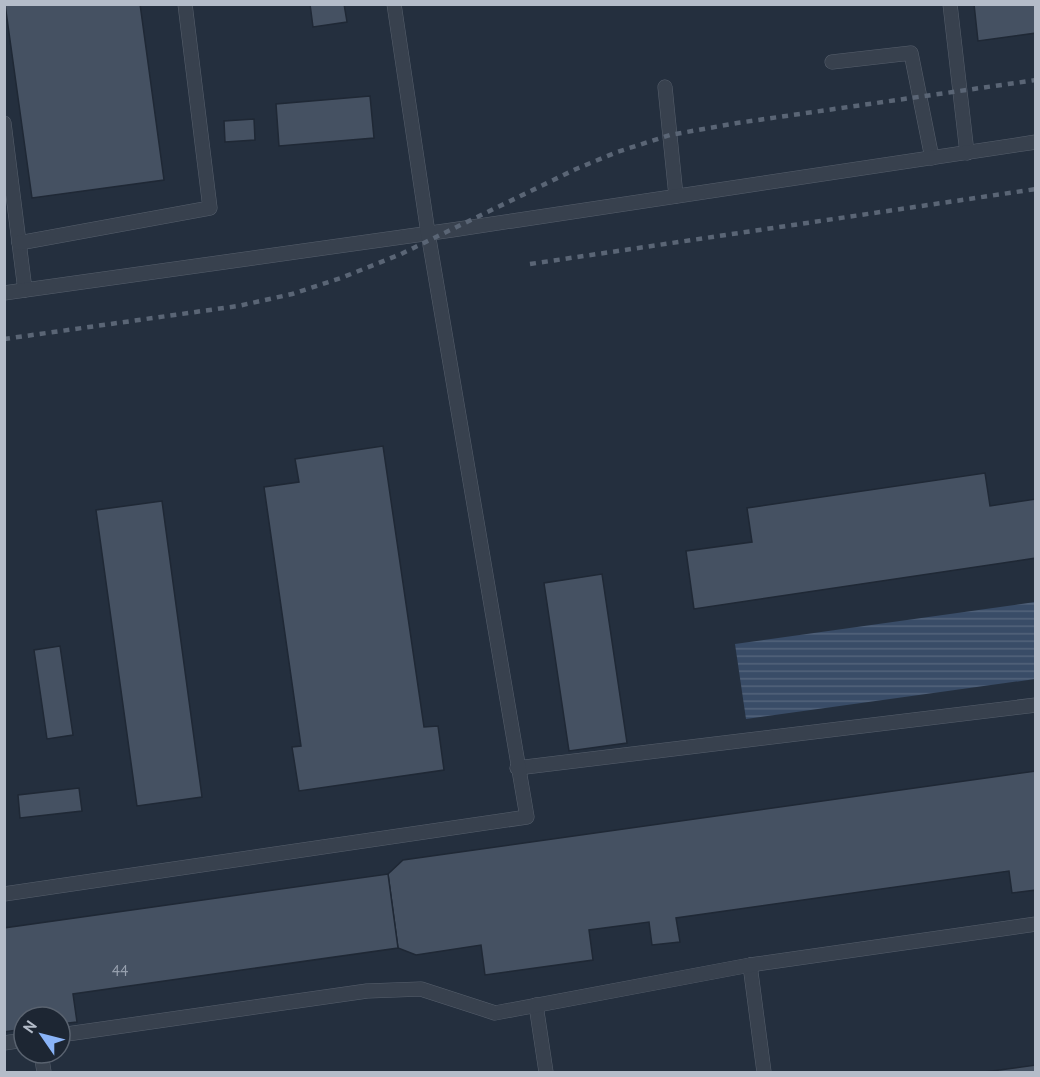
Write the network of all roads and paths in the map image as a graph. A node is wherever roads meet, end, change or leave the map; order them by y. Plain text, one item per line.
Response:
1 (185, 4) edge
2 (394, 4) edge
3 (950, 4) edge
4 (832, 62) dead end
5 (665, 87) dead end
6 (4, 123) edge
7 (1035, 142) edge
8 (967, 153) junction
9 (932, 158) junction
10 (676, 196) junction
11 (10, 210) edge
12 (428, 233) junction
13 (19, 243) junction
14 (25, 290) junction
15 (4, 293) edge
16 (1035, 705) edge
17 (517, 768) junction
18 (4, 894) edge
19 (1035, 924) edge
20 (750, 965) junction
21 (536, 1005) junction
22 (72, 1033) edge
23 (546, 1072) edge
24 (764, 1072) edge

1 - 13 lane
2 - 12 lane
3 - 8 lane
4 - 9 lane
5 - 10 lane
6 - 11 lane
7 - 8 lane
8 - 9 lane
9 - 10 lane
10 - 12 lane
11 - 13 lane
12 - 14 lane
12 - 17 lane
13 - 14 lane
14 - 15 lane
16 - 17 lane
17 - 18 lane
19 - 20 lane
20 - 21 lane
20 - 24 lane
21 - 22 lane
21 - 23 lane

